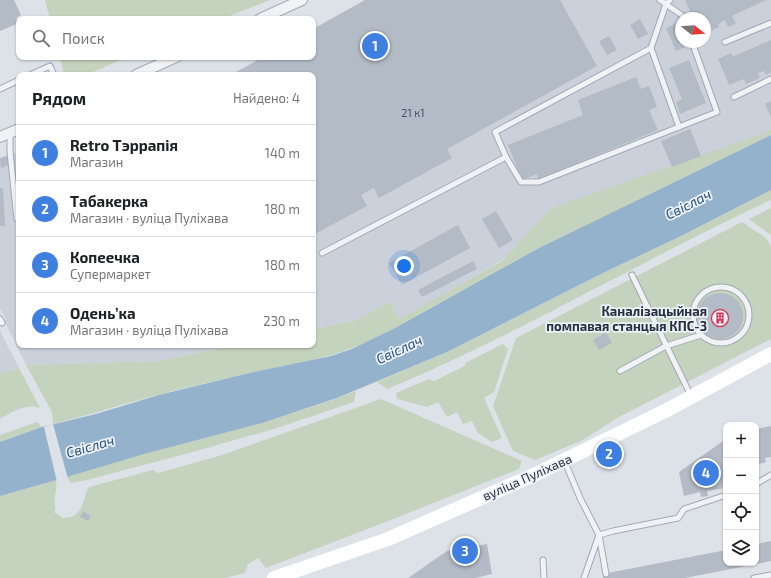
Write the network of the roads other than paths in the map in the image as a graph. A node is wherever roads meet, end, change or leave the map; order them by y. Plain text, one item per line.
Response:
1 (302, 0) edge
2 (660, 0) edge
3 (668, 2) edge
4 (679, 12) edge
5 (267, 16) edge
6 (771, 23) edge
7 (725, 42) dead end
8 (651, 48) junction
9 (694, 48) edge
10 (169, 60) edge
11 (37, 72) edge
12 (53, 72) edge
13 (143, 72) edge
14 (771, 79) edge
15 (16, 81) edge
16 (0, 89) edge
17 (734, 97) dead end
18 (679, 127) junction
19 (15, 131) edge
20 (0, 137) edge
21 (506, 157) junction
22 (16, 209) edge
23 (322, 253) dead end
24 (632, 275) dead end
25 (701, 335) junction
26 (666, 346) junction
27 (771, 354) edge
28 (620, 371) dead end
29 (691, 396) junction
30 (565, 461) junction
31 (771, 475) edge
32 (759, 482) edge
33 (723, 496) edge
34 (599, 535) junction
35 (543, 560) dead end
36 (606, 574) dead end
37 (771, 575) edge
38 (274, 578) edge
39 (544, 578) edge
40 (584, 578) edge
41 (754, 578) edge

1 - 5 street
2 - 3 lane
3 - 4 lane
3 - 8 lane
6 - 7 lane
8 - 18 lane
8 - 21 lane
9 - 18 lane
10 - 13 street
11 - 12 lane
14 - 17 lane
15 - 16 lane
18 - 21 lane
19 - 20 street
19 - 22 lane
21 - 23 lane
24 - 26 lane
25 - 25 lane
25 - 26 lane
26 - 28 lane
26 - 29 lane
27 - 29 street, вуліца Пуліхава
29 - 30 street, вуліца Пуліхава
30 - 34 lane
30 - 38 street, вуліца Пуліхава
31 - 32 lane
33 - 34 lane
34 - 36 lane
34 - 40 lane
35 - 39 lane
37 - 41 lane

